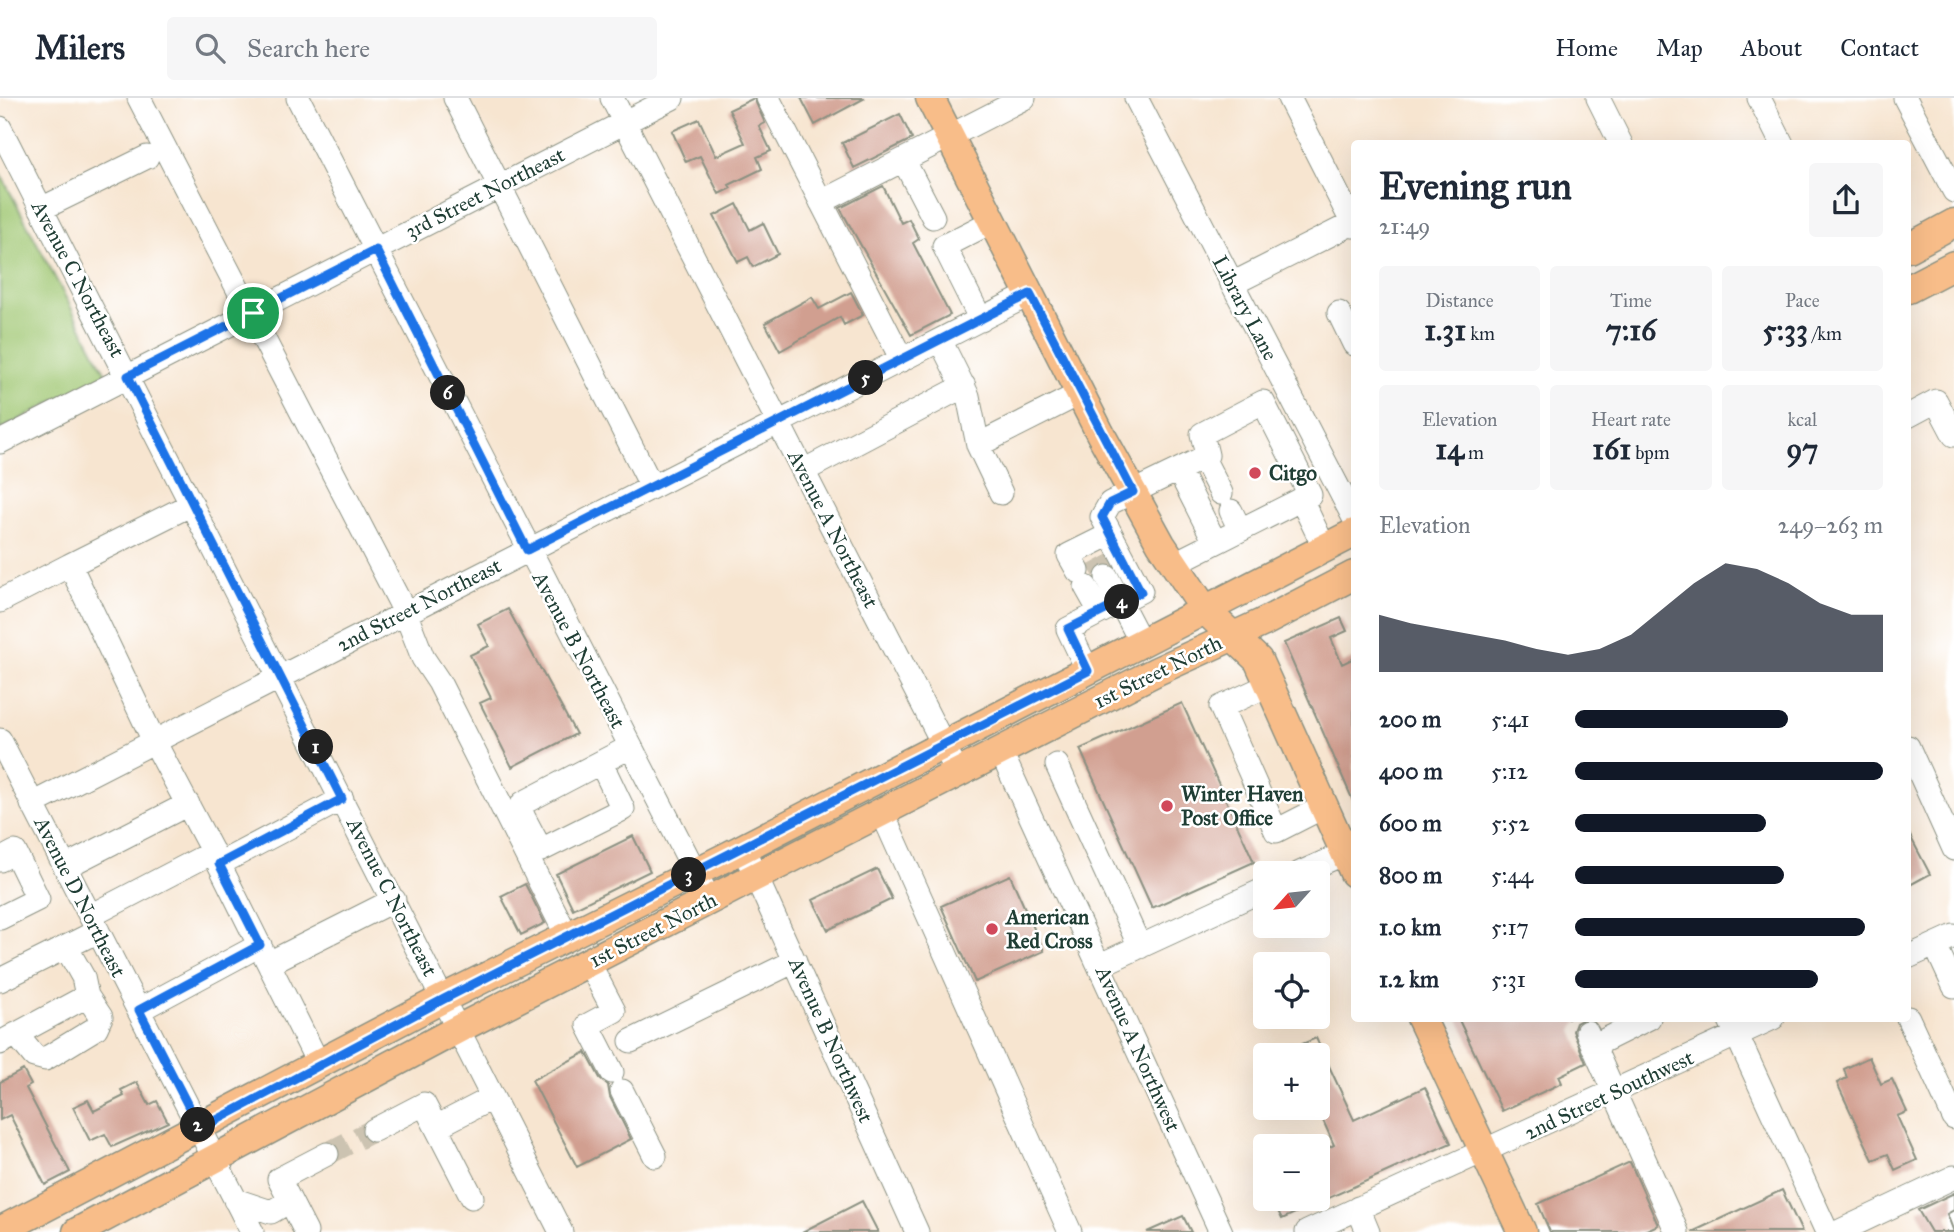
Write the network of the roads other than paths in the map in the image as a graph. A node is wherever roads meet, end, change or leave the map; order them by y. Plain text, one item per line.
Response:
1 (139, 98) edge
2 (298, 98) edge
3 (455, 98) edge
4 (611, 98) edge
5 (671, 98) edge
6 (768, 98) edge
7 (930, 98) edge
8 (1024, 98) edge
9 (1136, 98) edge
10 (1289, 98) edge
11 (1598, 98) edge
12 (1759, 98) edge
13 (1905, 98) edge
14 (624, 122) junction
15 (0, 128) edge
16 (950, 137) junction
17 (1619, 140) edge
18 (1780, 140) edge
19 (146, 158) dead end
20 (904, 161) junction
21 (501, 185) junction
22 (1954, 191) edge
23 (821, 202) junction
24 (41, 209) junction
25 (933, 217) dead end
26 (1351, 219) edge
27 (993, 221) junction
28 (1954, 223) edge
29 (1351, 226) edge
30 (1911, 245) edge
31 (376, 250) junction
32 (1954, 265) edge
33 (1232, 284) junction
34 (1911, 287) edge
35 (1030, 294) junction
36 (253, 313) junction
37 (1339, 313) dead end
38 (981, 320) junction
39 (1351, 338) edge
40 (940, 340) junction
41 (902, 360) junction
42 (128, 376) junction
43 (964, 386) junction
44 (1081, 393) junction
45 (1945, 396) edge
46 (1911, 414) edge
47 (778, 423) junction
48 (1954, 435) edge
49 (0, 442) edge
50 (978, 445) junction
51 (1203, 458) junction
52 (803, 471) junction
53 (1179, 471) junction
54 (1336, 483) junction
55 (652, 487) junction
56 (1133, 492) junction
57 (1001, 493) dead end
58 (1305, 497) junction
59 (192, 504) junction
60 (1231, 511) junction
61 (1351, 512) edge
62 (1351, 521) edge
63 (1111, 534) junction
64 (1215, 542) junction
65 (1325, 549) junction
66 (527, 550) junction
67 (1173, 564) junction
68 (70, 565) junction
69 (1351, 577) edge
70 (0, 601) edge
71 (1110, 607) junction
72 (1205, 610) junction
73 (405, 612) junction
74 (1234, 636) junction
75 (1142, 643) junction
76 (1088, 671) junction
77 (279, 676) junction
78 (1269, 685) junction
79 (0, 740) edge
80 (154, 741) junction
81 (944, 745) junction
82 (630, 747) junction
83 (1000, 752) junction
84 (1911, 753) edge
85 (601, 762) dead end
86 (1057, 765) dead end
87 (958, 773) junction
88 (342, 799) junction
89 (32, 804) junction
90 (188, 804) junction
91 (1325, 806) junction
92 (882, 813) junction
93 (1952, 837) edge
94 (743, 848) junction
95 (216, 858) junction
96 (0, 860) edge
97 (1350, 863) edge
98 (65, 867) junction
99 (1330, 867) edge
100 (694, 873) junction
101 (758, 876) junction
102 (1253, 895) edge
103 (394, 900) junction
104 (710, 901) junction
105 (0, 918) edge
106 (94, 924) junction
107 (567, 936) junction
108 (1944, 941) edge
109 (66, 947) junction
110 (1140, 947) junction
111 (265, 954) junction
112 (1911, 956) edge
113 (795, 961) junction
114 (589, 963) junction
115 (1100, 965) junction
116 (0, 979) edge
117 (1954, 986) edge
118 (87, 996) junction
119 (444, 999) junction
120 (139, 1010) junction
121 (1423, 1022) edge
122 (1638, 1022) edge
123 (1755, 1022) edge
124 (1910, 1022) edge
125 (1733, 1027) edge
126 (460, 1028) junction
127 (8, 1038) edge
128 (631, 1041) dead end
129 (319, 1065) junction
130 (1614, 1093) junction
131 (492, 1098) junction
132 (1954, 1118) edge
133 (436, 1127) junction
134 (200, 1129) junction
135 (374, 1130) tunnel mouth
136 (1484, 1153) junction
137 (327, 1154) tunnel mouth
138 (655, 1156) dead end
139 (215, 1160) junction
140 (1954, 1177) edge
141 (472, 1197) dead end
142 (235, 1200) junction
143 (1358, 1208) junction
144 (275, 1215) edge
145 (0, 1231) edge
146 (77, 1232) edge
147 (252, 1232) edge
148 (306, 1232) edge
149 (561, 1232) edge
150 (917, 1232) edge
151 (1070, 1232) edge
152 (1221, 1232) edge
153 (1307, 1232) edge
154 (1368, 1232) edge
155 (1522, 1232) edge
156 (1677, 1232) edge
157 (1826, 1232) edge
158 (1838, 1232) edge

1 - 36 street
2 - 31 street, Avenue B Northeast
3 - 21 street
4 - 14 street, Avenue A Northeast
5 - 14 street, 3rd Street Northeast
6 - 23 street
7 - 16 main road
8 - 16 street
9 - 33 street, Library Lane
10 - 26 street
11 - 17 street
12 - 18 street
13 - 22 street
14 - 21 street, 3rd Street Northeast
14 - 47 street, Avenue A Northeast
15 - 24 street, Avenue C Northeast
16 - 20 street
16 - 27 main road
19 - 24 street
20 - 23 street
20 - 25 street
21 - 31 street, 3rd Street Northeast
21 - 55 street
23 - 41 street
24 - 42 street, Avenue C Northeast
27 - 35 main road
27 - 38 street
28 - 30 main road
29 - 33 street
31 - 36 street, 3rd Street Northeast
31 - 66 street, Avenue B Northeast
32 - 34 main road
33 - 54 street, Library Lane
35 - 38 street, 2nd Street Northeast
35 - 44 main road
36 - 42 street, 3rd Street Northeast
36 - 73 street
37 - 39 street
38 - 40 street, 2nd Street Northeast
40 - 41 street, 2nd Street Northeast
40 - 43 street
41 - 47 street, 2nd Street Northeast
42 - 49 street, 3rd Street Northeast
42 - 59 street, Avenue C Northeast
43 - 50 street
43 - 52 street
44 - 50 street
44 - 56 main road
45 - 46 street
45 - 48 street
47 - 52 street, Avenue A Northeast
47 - 55 street, 2nd Street Northeast
50 - 57 street
51 - 53 street
51 - 58 street
51 - 60 street
52 - 81 street, Avenue A Northeast
53 - 56 street
53 - 64 street
54 - 58 street
54 - 61 street, Library Lane
55 - 66 street, 2nd Street Northeast
56 - 63 street
56 - 67 main road
58 - 60 street
58 - 65 street
59 - 68 street
59 - 77 street, Avenue C Northeast
60 - 64 street
62 - 65 main road, 1st Street North
63 - 71 street
63 - 71 street
64 - 67 street
65 - 72 main road, 1st Street North
66 - 73 street, 2nd Street Northeast
66 - 82 street, Avenue B Northeast
67 - 72 main road
68 - 70 street
68 - 80 street
69 - 74 main road, 1st Street North
71 - 75 street
71 - 76 street
72 - 74 main road
72 - 75 main road, 1st Street North
73 - 77 street, 2nd Street Northeast
73 - 107 street
74 - 78 main road
74 - 83 main road, 1st Street North
75 - 76 main road, 1st Street North
76 - 81 main road, 1st Street North
77 - 80 street, 2nd Street Northeast
77 - 88 street, Avenue C Northeast
78 - 91 main road
78 - 91 street
79 - 89 street, Avenue D Northeast
80 - 89 street, 2nd Street Northeast
80 - 90 street
81 - 87 street, Avenue A Northeast
81 - 94 main road, 1st Street North
82 - 85 street
82 - 100 street, Avenue B Northeast
83 - 87 main road, 1st Street North
83 - 115 street, Avenue A Northwest
84 - 93 street
86 - 110 street
87 - 92 main road, 1st Street North
88 - 95 street
88 - 103 street, Avenue C Northeast
89 - 98 street, Avenue D Northeast
90 - 95 street
90 - 98 street
91 - 97 main road
92 - 101 main road, 1st Street North
92 - 151 street
94 - 100 main road, 1st Street North
94 - 101 street, Avenue B Northwest
95 - 106 street
95 - 111 street
96 - 105 street
97 - 99 street
98 - 106 street, Avenue D Northeast
100 - 104 street, Avenue B Northeast
100 - 107 main road, 1st Street North
101 - 104 main road, 1st Street North
101 - 113 street, Avenue B Northwest
102 - 110 street
103 - 111 street
103 - 119 street, Avenue C Northeast
104 - 114 main road, 1st Street North
106 - 109 street
106 - 120 street, Avenue D Northeast
107 - 119 main road, 1st Street North
108 - 112 street
108 - 117 street
109 - 116 street
109 - 118 street
110 - 115 street
111 - 120 street
111 - 129 street
113 - 128 street
113 - 150 street, Avenue B Northwest
114 - 126 main road, 1st Street North
114 - 138 street
115 - 152 street, Avenue A Northwest
118 - 127 street
118 - 127 street
119 - 126 street, Avenue C Northeast
119 - 129 main road, 1st Street North
120 - 134 street, Avenue D Northeast
121 - 136 main road
122 - 130 street
123 - 125 street, 2nd Street Southwest
124 - 132 street
125 - 130 street, 2nd Street Southwest
125 - 157 street
126 - 131 street, Avenue C Northeast
126 - 139 main road, 1st Street North
129 - 134 main road, 1st Street North
130 - 136 street, 2nd Street Southwest
130 - 156 street
131 - 133 street
131 - 149 street, Avenue C Northeast
133 - 135 street
133 - 141 street
134 - 139 street, Avenue D Northeast
134 - 145 main road, 1st Street North
136 - 143 street, 2nd Street Southwest
136 - 155 main road
137 - 144 street
139 - 142 street, Avenue D Northeast
139 - 146 main road, 1st Street North
140 - 158 street
142 - 144 street
142 - 147 street, Avenue D Northeast
143 - 153 street, 2nd Street Southwest
143 - 154 street
144 - 148 street

